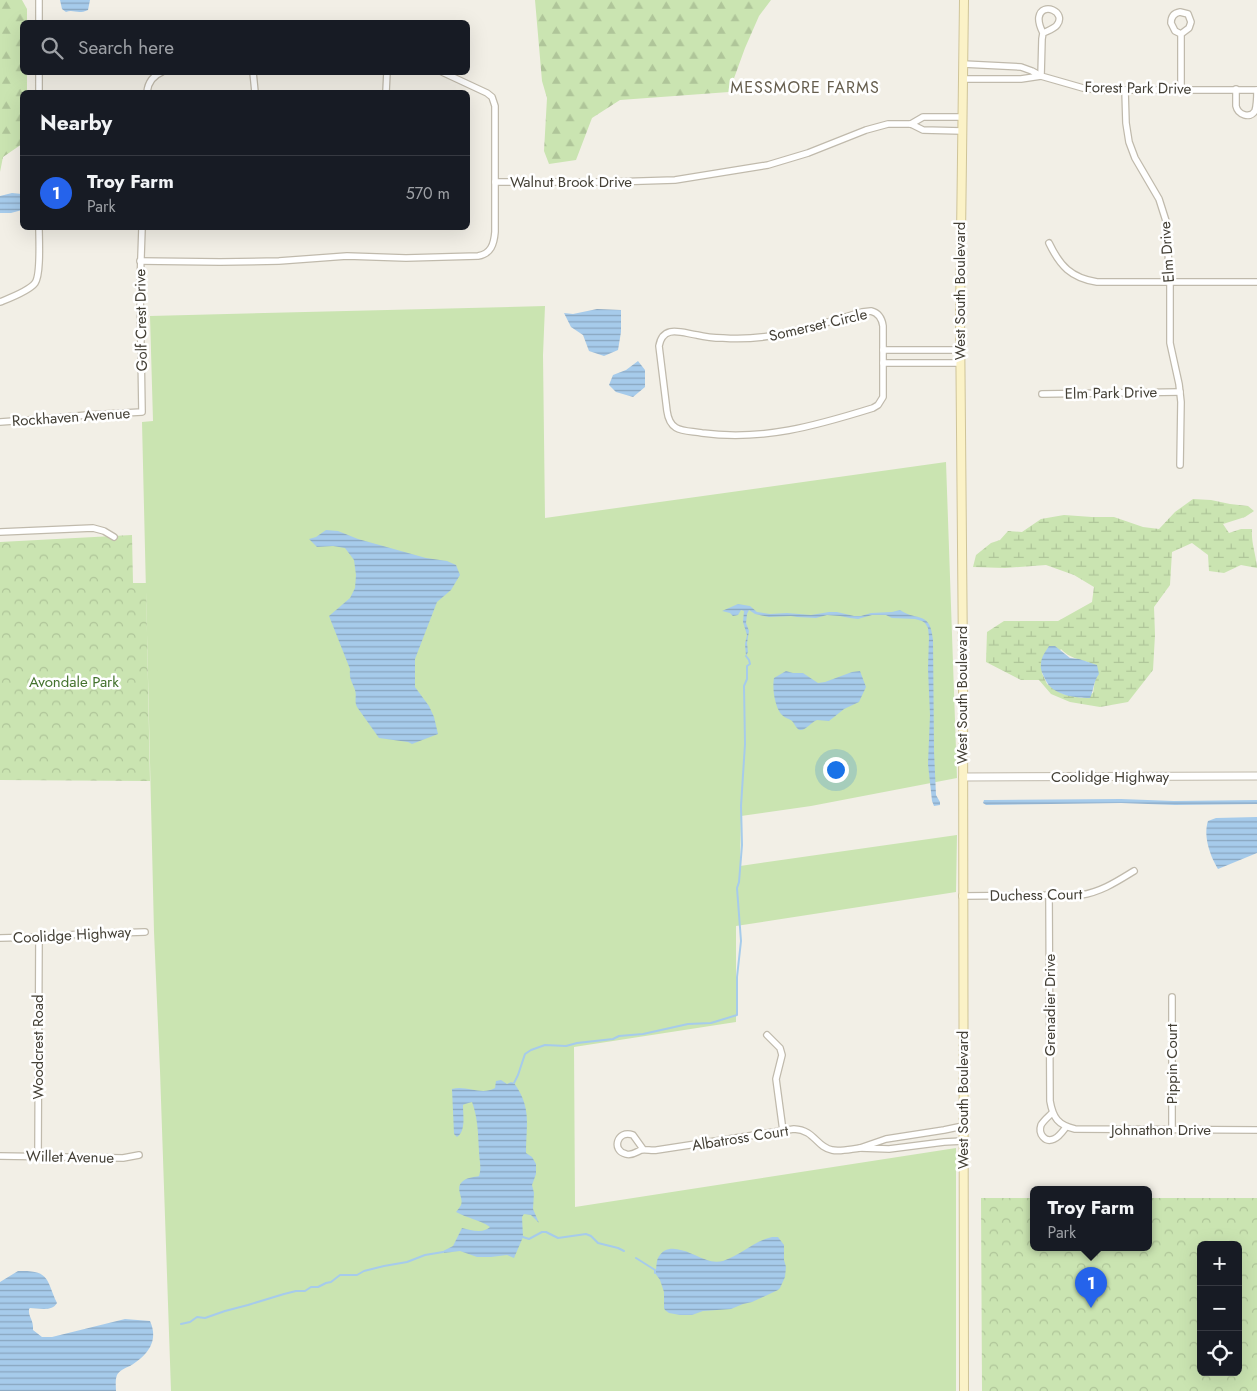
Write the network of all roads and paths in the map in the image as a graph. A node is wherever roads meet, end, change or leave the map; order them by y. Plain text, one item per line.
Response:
1 (39, 0) edge
2 (964, 0) edge
3 (39, 20) edge
4 (1043, 33) dead end
5 (1181, 34) dead end
6 (963, 64) junction
7 (39, 75) edge
8 (157, 75) edge
9 (253, 75) edge
10 (387, 75) edge
11 (449, 75) edge
12 (1041, 76) junction
13 (962, 79) junction
14 (1236, 89) junction
15 (39, 90) edge
16 (148, 90) edge
17 (255, 90) edge
18 (386, 90) edge
19 (1125, 90) junction
20 (1181, 90) junction
21 (1257, 90) edge
22 (937, 117) junction
23 (962, 117) junction
24 (910, 124) junction
25 (936, 130) junction
26 (962, 130) junction
27 (495, 182) junction
28 (39, 230) edge
29 (142, 230) edge
30 (1049, 243) dead end
31 (140, 261) junction
32 (1170, 282) junction
33 (1257, 282) edge
34 (0, 302) edge
35 (883, 350) junction
36 (960, 350) junction
37 (883, 363) junction
38 (960, 363) junction
39 (1180, 392) junction
40 (1042, 394) dead end
41 (142, 412) joint
42 (0, 422) edge
43 (1180, 465) dead end
44 (0, 532) edge
45 (114, 537) dead end
46 (1257, 776) edge
47 (962, 778) junction
48 (1134, 871) dead end
49 (962, 896) junction
50 (1049, 896) junction
51 (145, 932) dead end
52 (0, 938) edge
53 (38, 938) junction
54 (1172, 997) dead end
55 (767, 1035) dead end
56 (1052, 1113) junction
57 (1058, 1122) joint
58 (963, 1126) junction
59 (1066, 1127) junction
60 (1172, 1130) junction
61 (1257, 1130) edge
62 (784, 1131) junction
63 (963, 1141) junction
64 (860, 1148) junction
65 (643, 1149) junction
66 (139, 1155) dead end
67 (0, 1156) edge
68 (38, 1156) junction
69 (964, 1391) edge

1 - 3 street
2 - 6 main road, West South Boulevard
4 - 12 street
5 - 20 street
6 - 12 street, Forest Park Drive
6 - 13 main road, West South Boulevard
7 - 15 street
8 - 16 street
9 - 17 street
10 - 18 street
11 - 27 street
12 - 13 street, Forest Park Drive
12 - 19 street, Forest Park Drive
13 - 23 main road, West South Boulevard
14 - 20 street, Forest Park Drive
14 - 21 street, Forest Park Drive
14 - 21 street, Forest Park Drive
19 - 20 street, Forest Park Drive
19 - 32 street, Elm Drive
22 - 23 street, Walnut Brook Drive
22 - 24 street, Walnut Brook Drive
22 - 25 street
23 - 26 main road, West South Boulevard
24 - 25 street, Walnut Brook Drive
24 - 27 street, Walnut Brook Drive
25 - 26 street, Walnut Brook Drive
26 - 36 main road, West South Boulevard
27 - 31 street, Walnut Brook Drive
28 - 34 street
29 - 31 street, Golf Crest Drive
30 - 32 street
31 - 41 street, Golf Crest Drive
32 - 33 street
32 - 39 street, Elm Drive
35 - 36 street
35 - 37 street, Somerset Circle
35 - 37 street, Somerset Circle
36 - 38 main road, West South Boulevard
37 - 38 street
38 - 47 main road, West South Boulevard
39 - 40 street, Elm Park Drive
39 - 43 street, Elm Drive
41 - 42 street, Rockhaven Avenue
44 - 45 street
46 - 47 street, Coolidge Highway
47 - 49 main road, West South Boulevard
48 - 50 street, Duchess Court
49 - 50 street, Duchess Court
49 - 58 main road, West South Boulevard
50 - 56 street, Grenadier Drive
51 - 53 street, Coolidge Highway
52 - 53 street, Coolidge Highway
53 - 68 street, Woodcrest Road
54 - 60 street, Pippin Court
55 - 62 street
56 - 57 street, Grenadier Drive
56 - 59 street
57 - 59 street, Johnathon Drive
58 - 63 main road, West South Boulevard
58 - 64 street, Albatross Court
59 - 60 street, Johnathon Drive
60 - 61 street, Johnathon Drive
62 - 64 street, Albatross Court
62 - 65 street, Albatross Court
63 - 64 street, Albatross Court
63 - 69 main road, West South Boulevard
65 - 65 street, Albatross Court
66 - 68 street, Willet Avenue
67 - 68 street, Willet Avenue

